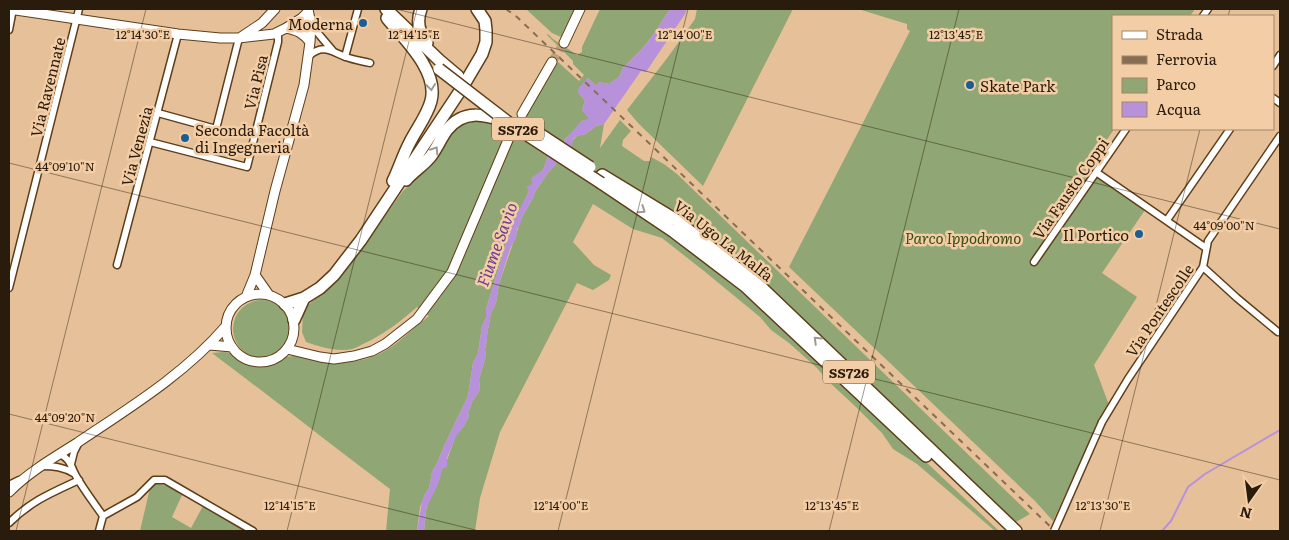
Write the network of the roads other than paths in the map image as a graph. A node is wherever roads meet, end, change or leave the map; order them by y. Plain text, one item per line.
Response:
1 (9, 9) edge
2 (13, 9) edge
3 (275, 9) edge
4 (358, 9) edge
5 (378, 9) edge
6 (421, 9) edge
7 (477, 9) edge
8 (580, 9) edge
9 (308, 10) edge
10 (78, 13) edge
11 (386, 13) edge
12 (311, 25) junction
13 (9, 30) edge
14 (282, 30) junction
15 (178, 34) junction
16 (239, 38) junction
17 (310, 42) junction
18 (325, 42) junction
19 (564, 43) tunnel mouth
20 (333, 50) junction
21 (309, 56) junction
22 (345, 56) junction
23 (552, 62) tunnel mouth
24 (370, 63) dead end
25 (458, 76) junction
26 (158, 113) junction
27 (522, 114) dead end
28 (510, 128) junction
29 (1125, 130) edge
30 (1229, 130) edge
31 (1280, 136) edge
32 (150, 142) junction
33 (1096, 172) junction
34 (602, 179) junction
35 (389, 197) junction
36 (1168, 220) junction
37 (361, 240) junction
38 (1206, 248) junction
39 (1034, 262) dead end
40 (117, 265) dead end
41 (1203, 267) junction
42 (255, 275) junction
43 (9, 288) edge
44 (269, 295) junction
45 (246, 297) junction
46 (304, 298) junction
47 (285, 304) junction
48 (294, 320) junction
49 (226, 326) junction
50 (1278, 332) dead end
51 (292, 340) junction
52 (210, 345) junction
53 (232, 347) junction
54 (287, 349) junction
55 (308, 354) junction
56 (81, 440) junction
57 (60, 454) junction
58 (39, 467) junction
59 (70, 467) junction
60 (77, 477) junction
61 (9, 485) edge
62 (9, 492) edge
63 (104, 516) junction
64 (9, 523) edge
65 (99, 531) edge
66 (253, 531) edge
67 (1005, 531) edge
68 (1016, 531) edge
69 (1054, 531) edge

1 - 2 street
2 - 10 street
2 - 13 street
3 - 16 street
4 - 22 street
5 - 11 highway, Via Ugo La Malfa / SS726
6 - 25 highway
7 - 35 highway
8 - 19 street
9 - 12 street
9 - 14 street
10 - 15 street
10 - 43 street, Via Ravennate
11 - 25 highway, Via Ugo La Malfa / SS726
11 - 28 highway, Via Ugo La Malfa / SS726, bridge
11 -> 37 highway
12 - 17 street
12 - 18 street
14 - 16 street
14 - 17 street
14 - 32 street, Via Pisa
15 - 16 street
15 - 26 street, Via Venezia
16 - 26 street
17 - 18 street
17 - 21 street
18 - 20 street
20 - 21 street
20 - 22 street
21 - 42 street
22 - 24 street
23 - 27 street
25 - 34 highway, Via Ugo La Malfa / SS726, bridge
26 - 32 street, Via Venezia
28 - 34 highway, Via Ugo La Malfa / SS726, bridge
35 -> 28 highway, bridge
28 - 55 street
29 - 33 street, Via Fausto Coppi
30 - 36 street
31 - 38 street, Via Pontescolle
32 - 40 street, Via Venezia
33 - 36 street
33 - 39 street, Via Fausto Coppi
34 -> 67 highway, Via Ugo La Malfa / SS726
68 -> 34 highway, Via Ugo La Malfa / SS726
35 - 37 highway
36 - 38 street
37 - 46 highway
38 - 41 street, Via Pontescolle
41 - 50 street
41 - 69 street, Via Pontescolle, bridge
42 - 44 street
42 - 45 street
44 - 45 street
44 - 47 street
45 - 49 street
46 - 47 highway
46 - 48 highway
47 - 48 street
48 - 51 street
49 - 52 street
49 - 53 street
51 - 54 street
51 - 55 street
52 - 53 street
52 - 56 street
53 - 54 street
54 - 55 street
56 - 57 street
56 - 59 street
57 - 58 street
57 - 59 street
58 - 59 street
58 - 61 street
58 - 62 street
59 - 60 street
60 - 63 street
60 - 64 street
63 - 65 street
63 - 66 street

